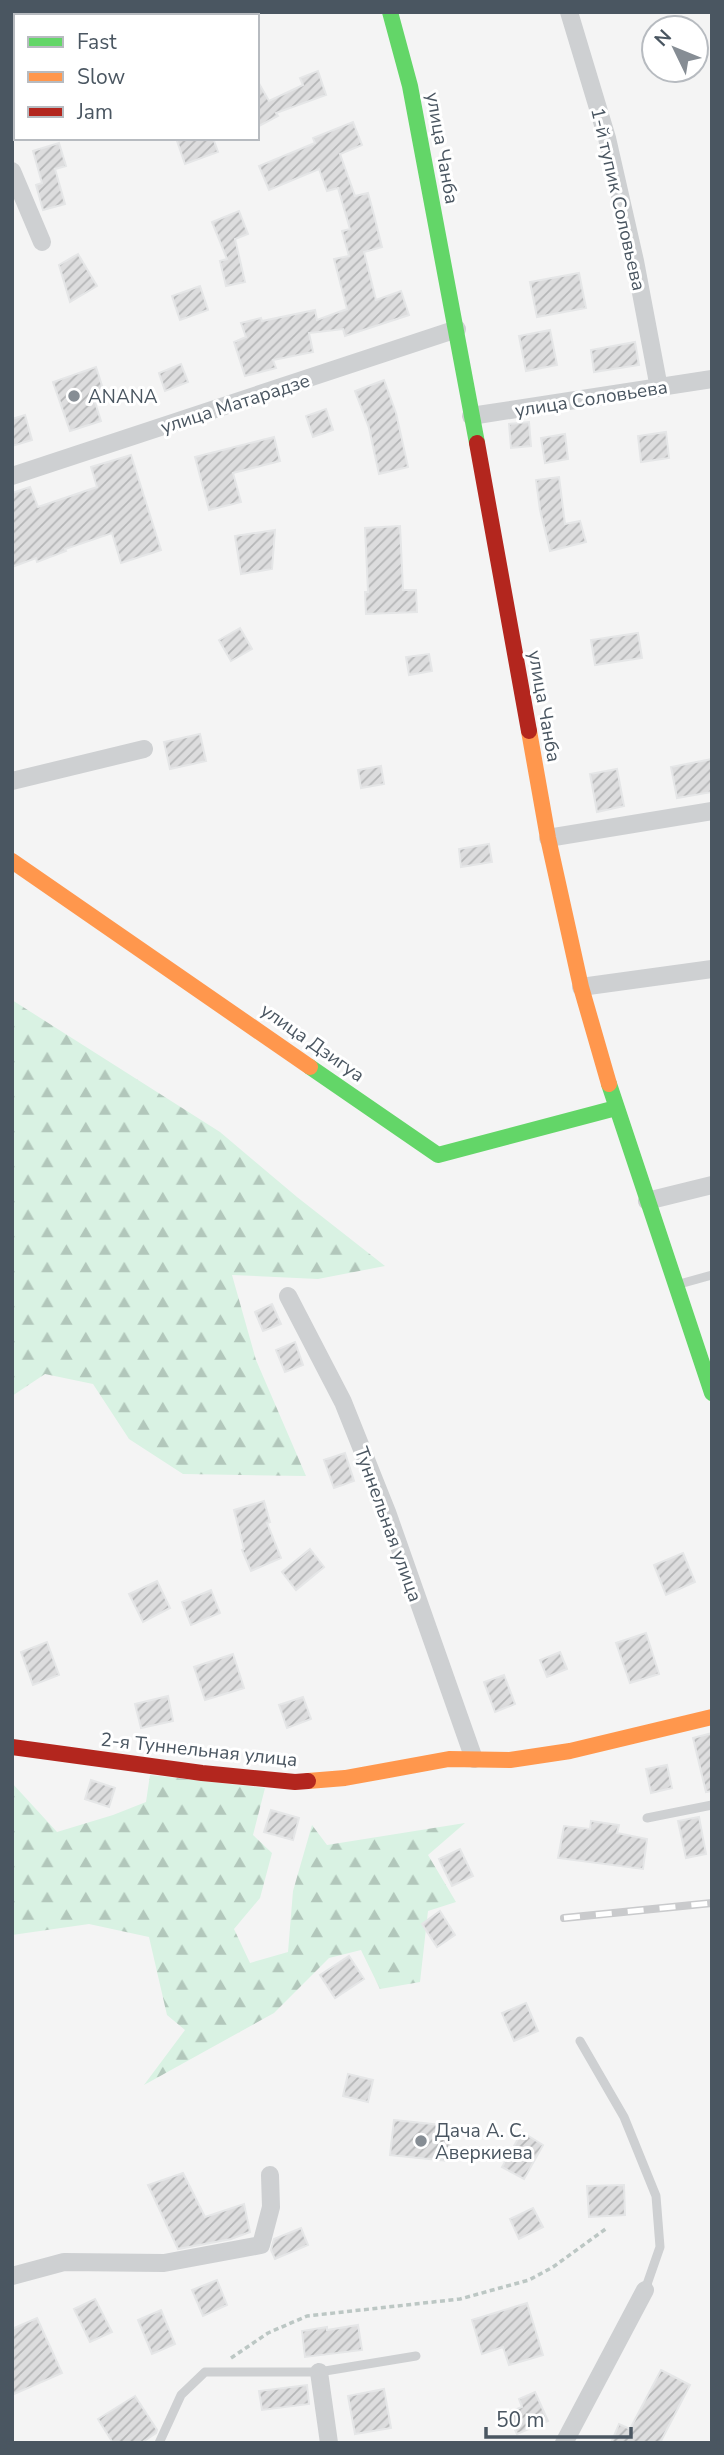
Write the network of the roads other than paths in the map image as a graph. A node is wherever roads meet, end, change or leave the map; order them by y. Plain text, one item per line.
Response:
1 (390, 12) edge
2 (569, 12) edge
3 (12, 171) edge
4 (42, 242) dead end
5 (457, 329) junction
6 (712, 379) edge
7 (659, 387) junction
8 (471, 416) junction
9 (12, 476) edge
10 (144, 749) dead end
11 (12, 781) edge
12 (712, 811) edge
13 (548, 838) junction
14 (12, 861) edge
15 (712, 969) edge
16 (581, 987) junction
17 (616, 1108) junction
18 (712, 1185) edge
19 (647, 1201) junction
20 (712, 1275) edge
21 (674, 1286) junction
22 (288, 1296) dead end
23 (712, 1393) edge
24 (712, 1717) edge
25 (12, 1748) edge
26 (474, 1759) junction
27 (712, 1805) edge
28 (647, 1818) dead end
29 (580, 2041) dead end
30 (270, 2175) dead end
31 (12, 2276) edge
32 (645, 2290) joint
33 (416, 2356) dead end
34 (319, 2372) junction
35 (159, 2443) edge
36 (329, 2443) edge
37 (564, 2443) edge

1 - 5 street, улица Чанба
2 - 7 street, 1-й тупик Соловьева
3 - 4 street
5 - 8 street, улица Чанба
5 - 9 street, улица Матарадзе
6 - 7 street, улица Соловьева
7 - 8 street, улица Соловьева
8 - 13 street, улица Чанба
10 - 11 street
12 - 13 street
13 - 16 street, улица Чанба
14 - 17 street, улица Дзигуа
15 - 16 street
16 - 17 street, улица Чанба
17 - 19 street, улица Чанба
18 - 19 street
19 - 21 street, улица Чанба
20 - 21 lane
21 - 23 street, улица Чанба
22 - 26 street, Туннельная улица
24 - 26 street, 2-я Туннельная улица
25 - 26 street, 2-я Туннельная улица
27 - 28 lane
29 - 32 lane
30 - 31 street
32 - 37 street
33 - 34 lane
34 - 35 lane
34 - 36 street

